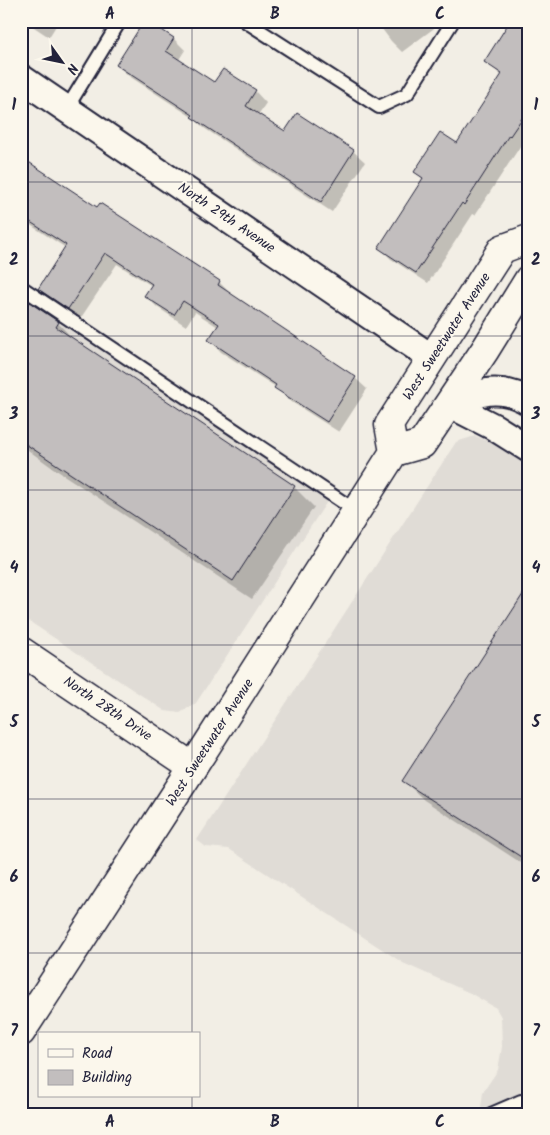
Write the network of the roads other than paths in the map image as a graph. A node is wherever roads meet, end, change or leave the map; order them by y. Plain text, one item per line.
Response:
1 (120, 21) edge
2 (245, 21) edge
3 (453, 21) edge
4 (21, 78) edge
5 (67, 108) junction
6 (529, 239) edge
7 (529, 250) edge
8 (529, 279) edge
9 (21, 287) edge
10 (475, 353) junction
11 (432, 358) junction
12 (529, 402) edge
13 (449, 404) junction
14 (389, 425) junction
15 (529, 449) edge
16 (394, 452) junction
17 (356, 511) junction
18 (21, 651) edge
19 (194, 767) junction
20 (21, 1032) edge
21 (521, 1101) dead end
22 (491, 1114) edge

1 - 5 lane
2 - 3 lane
4 - 5 street, North 29th Avenue
5 - 11 street, North 29th Avenue
6 - 11 street, West Sweetwater Avenue
7 - 10 street
8 - 10 street
9 - 17 lane
10 - 11 street
10 - 13 street
11 - 13 street
11 - 14 street, West Sweetwater Avenue
12 - 13 street
13 - 14 street
13 - 15 street
13 - 16 street
14 - 16 street
16 - 17 street, West Sweetwater Avenue
17 - 19 street, West Sweetwater Avenue
18 - 19 street, North 28th Drive
19 - 20 street, West Sweetwater Avenue
21 - 22 lane

